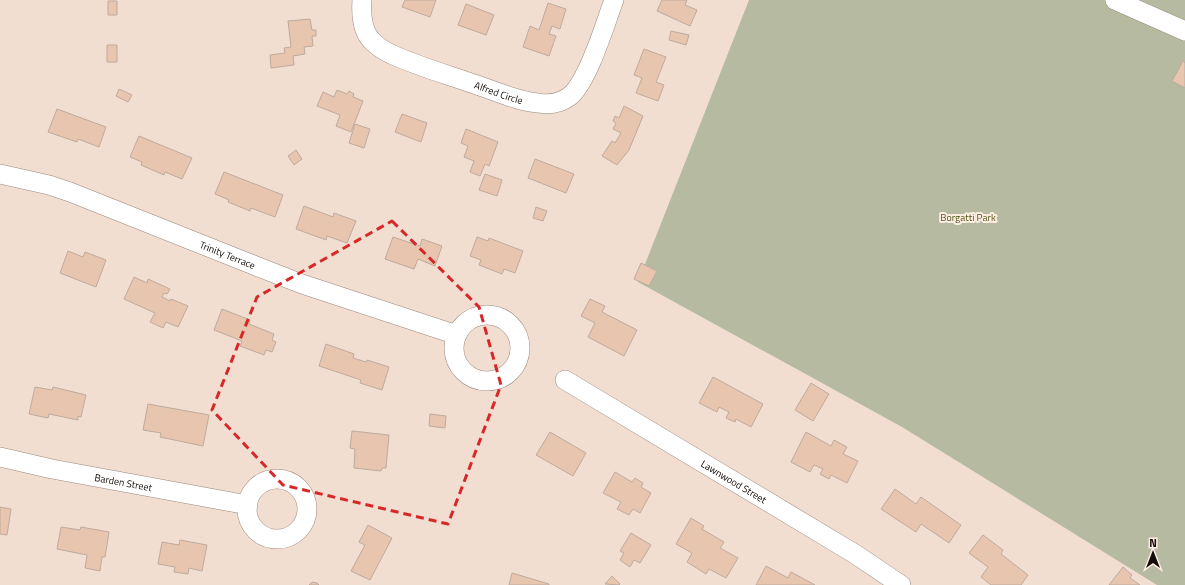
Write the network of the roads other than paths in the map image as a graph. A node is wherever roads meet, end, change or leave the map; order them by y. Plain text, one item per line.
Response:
1 (362, 0) edge
2 (614, 0) edge
3 (1114, 0) edge
4 (1185, 31) edge
5 (0, 174) edge
6 (456, 335) dead end
7 (565, 380) dead end
8 (0, 457) edge
9 (248, 505) dead end
10 (895, 583) edge

1 - 2 street, Alfred Circle
3 - 4 street
5 - 6 street, Trinity Terrace
7 - 10 street, Lawnwood Street
8 - 9 street, Barden Street

